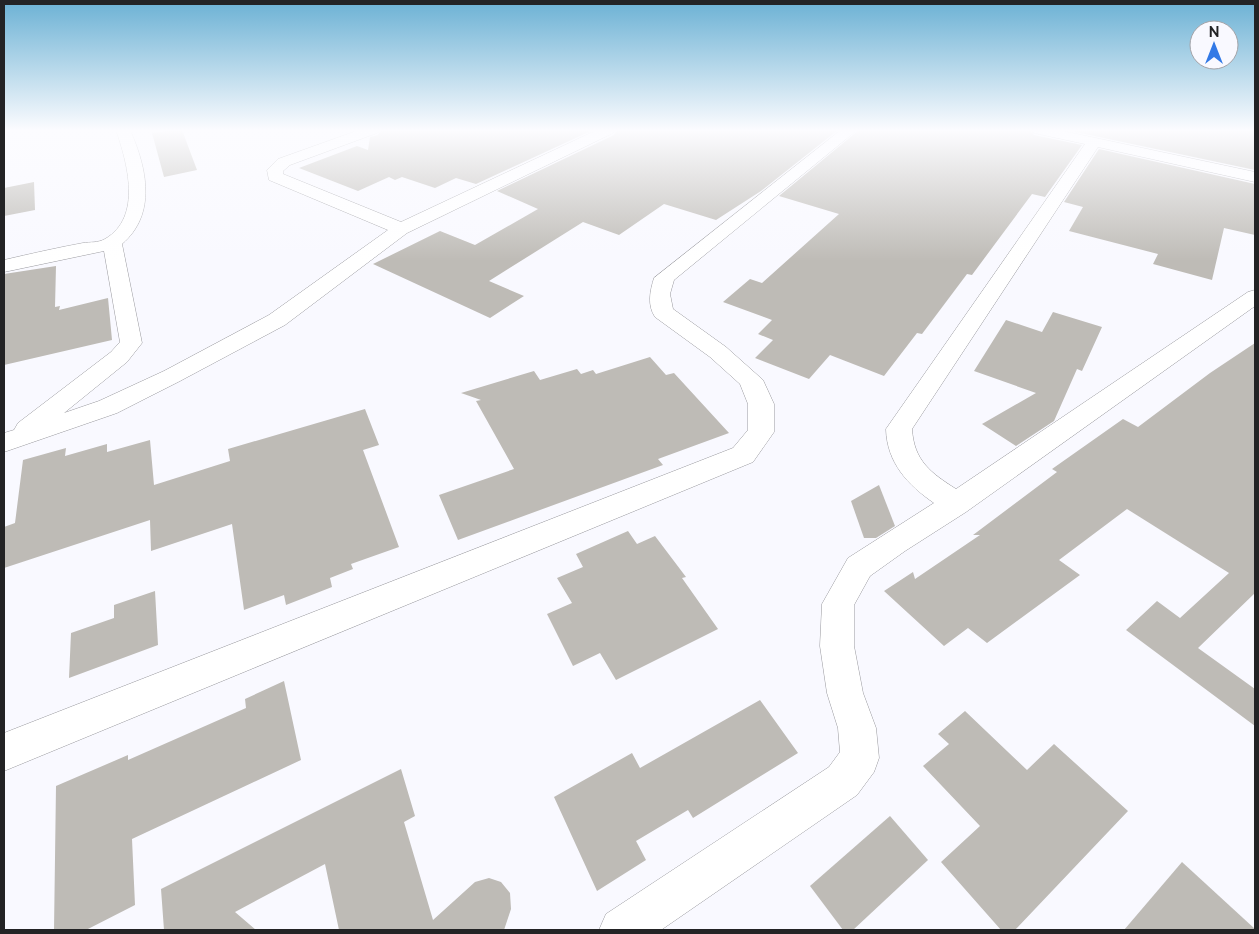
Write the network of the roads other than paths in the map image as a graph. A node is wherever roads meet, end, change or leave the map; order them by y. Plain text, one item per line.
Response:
1 (137, 174) edge
2 (275, 174) edge
3 (517, 174) edge
4 (795, 174) edge
5 (1072, 174) edge
6 (1239, 174) edge
7 (1255, 177) edge
8 (401, 229) junction
9 (112, 244) junction
10 (4, 266) edge
11 (1255, 296) edge
12 (8, 442) edge
13 (956, 504) junction
14 (4, 752) edge
15 (622, 930) edge

1 - 9 street
2 - 8 street
3 - 8 street
4 - 14 street
5 - 13 street
6 - 7 street
8 - 12 street
9 - 10 street
9 - 12 street
11 - 13 street
13 - 15 street

